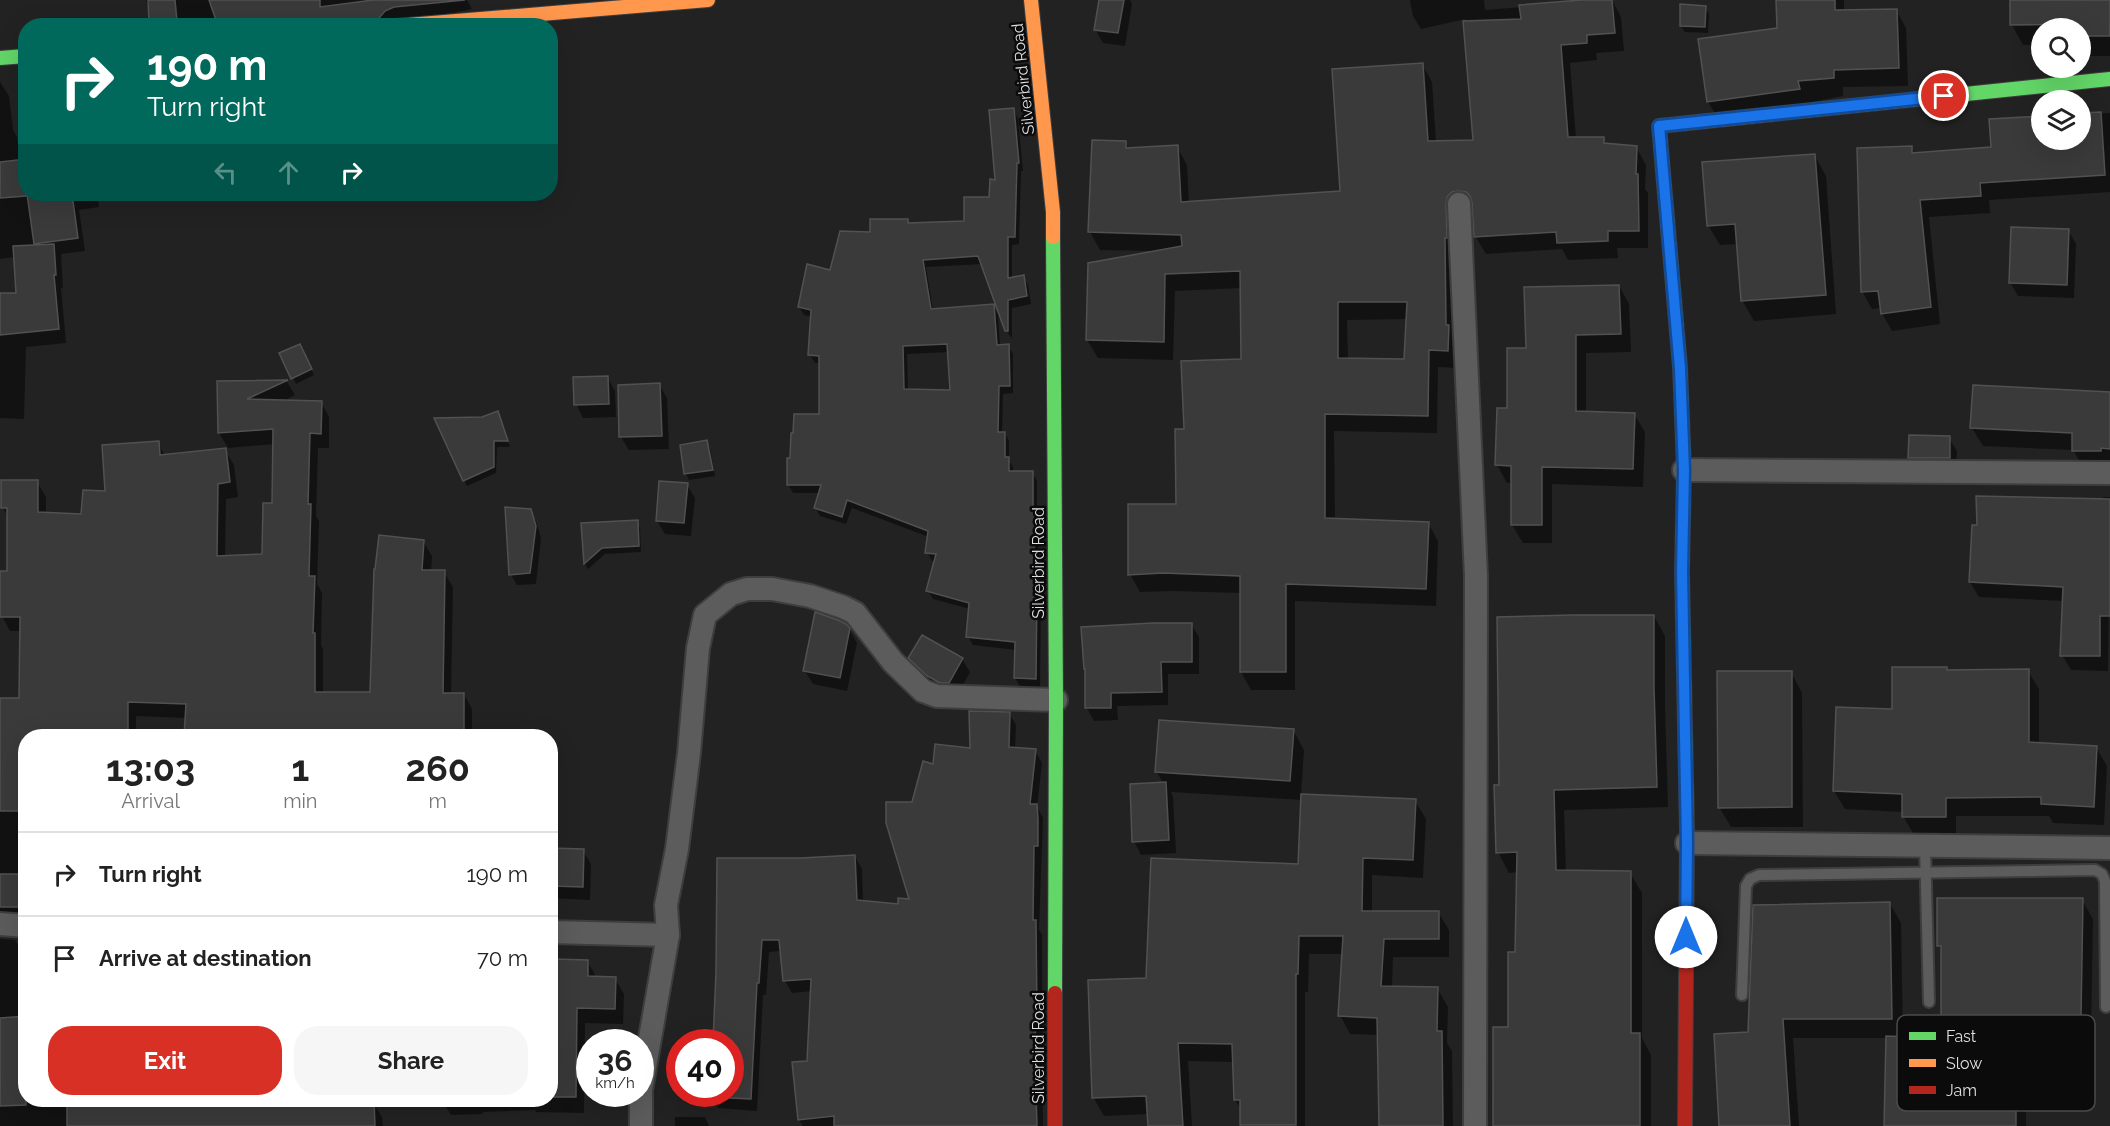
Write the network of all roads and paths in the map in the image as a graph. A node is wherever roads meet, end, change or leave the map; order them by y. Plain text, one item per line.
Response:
1 (708, 0) edge
2 (1031, 0) edge
3 (492, 18) edge
4 (18, 57) edge
5 (0, 58) edge
6 (2110, 79) edge
7 (1459, 204) dead end
8 (1684, 470) junction
9 (2110, 473) edge
10 (1056, 700) junction
11 (1687, 843) junction
12 (1925, 846) junction
13 (2110, 848) edge
14 (1926, 873) junction
15 (0, 924) edge
16 (18, 925) edge
17 (558, 932) edge
18 (668, 935) junction
19 (1742, 995) dead end
20 (1929, 1002) dead end
21 (2106, 1007) dead end
22 (641, 1126) edge
23 (1055, 1126) edge
24 (1475, 1126) edge
25 (1684, 1126) edge

1 - 3 main road
2 - 10 main road, Silverbird Road
4 - 5 main road
6 - 8 main road
7 - 24 street
8 - 9 street
8 - 11 main road
10 - 18 street
10 - 23 main road, Silverbird Road
11 - 12 street
11 - 25 main road
12 - 13 street
12 - 14 lane
14 - 19 lane
14 - 20 lane
14 - 21 lane
15 - 16 street
17 - 18 street
18 - 22 street

